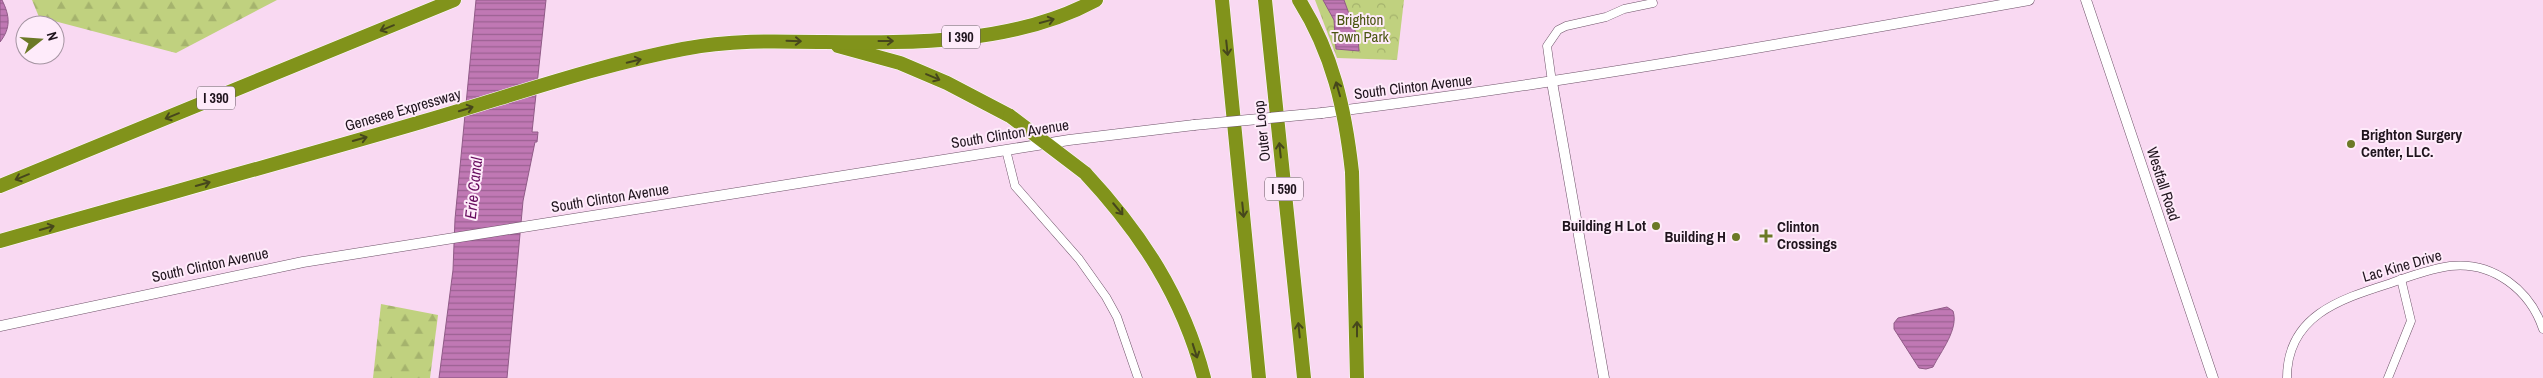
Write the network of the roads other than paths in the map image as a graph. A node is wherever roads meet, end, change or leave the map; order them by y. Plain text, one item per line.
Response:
1 (454, 0) edge
2 (1096, 0) edge
3 (1222, 0) edge
4 (1265, 0) edge
5 (1299, 0) edge
6 (1652, 0) edge
7 (2030, 0) edge
8 (2086, 0) edge
9 (820, 42) junction
10 (1552, 82) junction
11 (1006, 150) junction
12 (0, 186) edge
13 (0, 241) edge
14 (2401, 279) junction
15 (0, 326) edge
16 (2543, 329) edge
17 (1138, 378) edge
18 (1204, 378) edge
19 (1260, 378) edge
20 (1304, 378) edge
21 (1358, 378) edge
22 (1604, 378) edge
23 (2213, 378) edge
24 (2288, 378) edge
25 (2388, 378) edge

1 -> 12 highway, I 390
9 -> 2 highway, I 390
3 -> 19 highway, Outer Loop
20 -> 4 highway, Outer Loop / I 590
21 -> 5 highway, bridge
6 - 10 street
7 - 10 street, South Clinton Avenue
8 - 23 street, Westfall Road
13 -> 9 highway, Genesee Expressway / I 390
9 -> 18 highway, bridge
10 - 11 street, South Clinton Avenue, bridge
10 - 22 street
11 - 15 street, South Clinton Avenue
11 - 17 street
14 - 16 street, Lac Kine Drive
14 - 24 street, Lac Kine Drive
14 - 25 street

